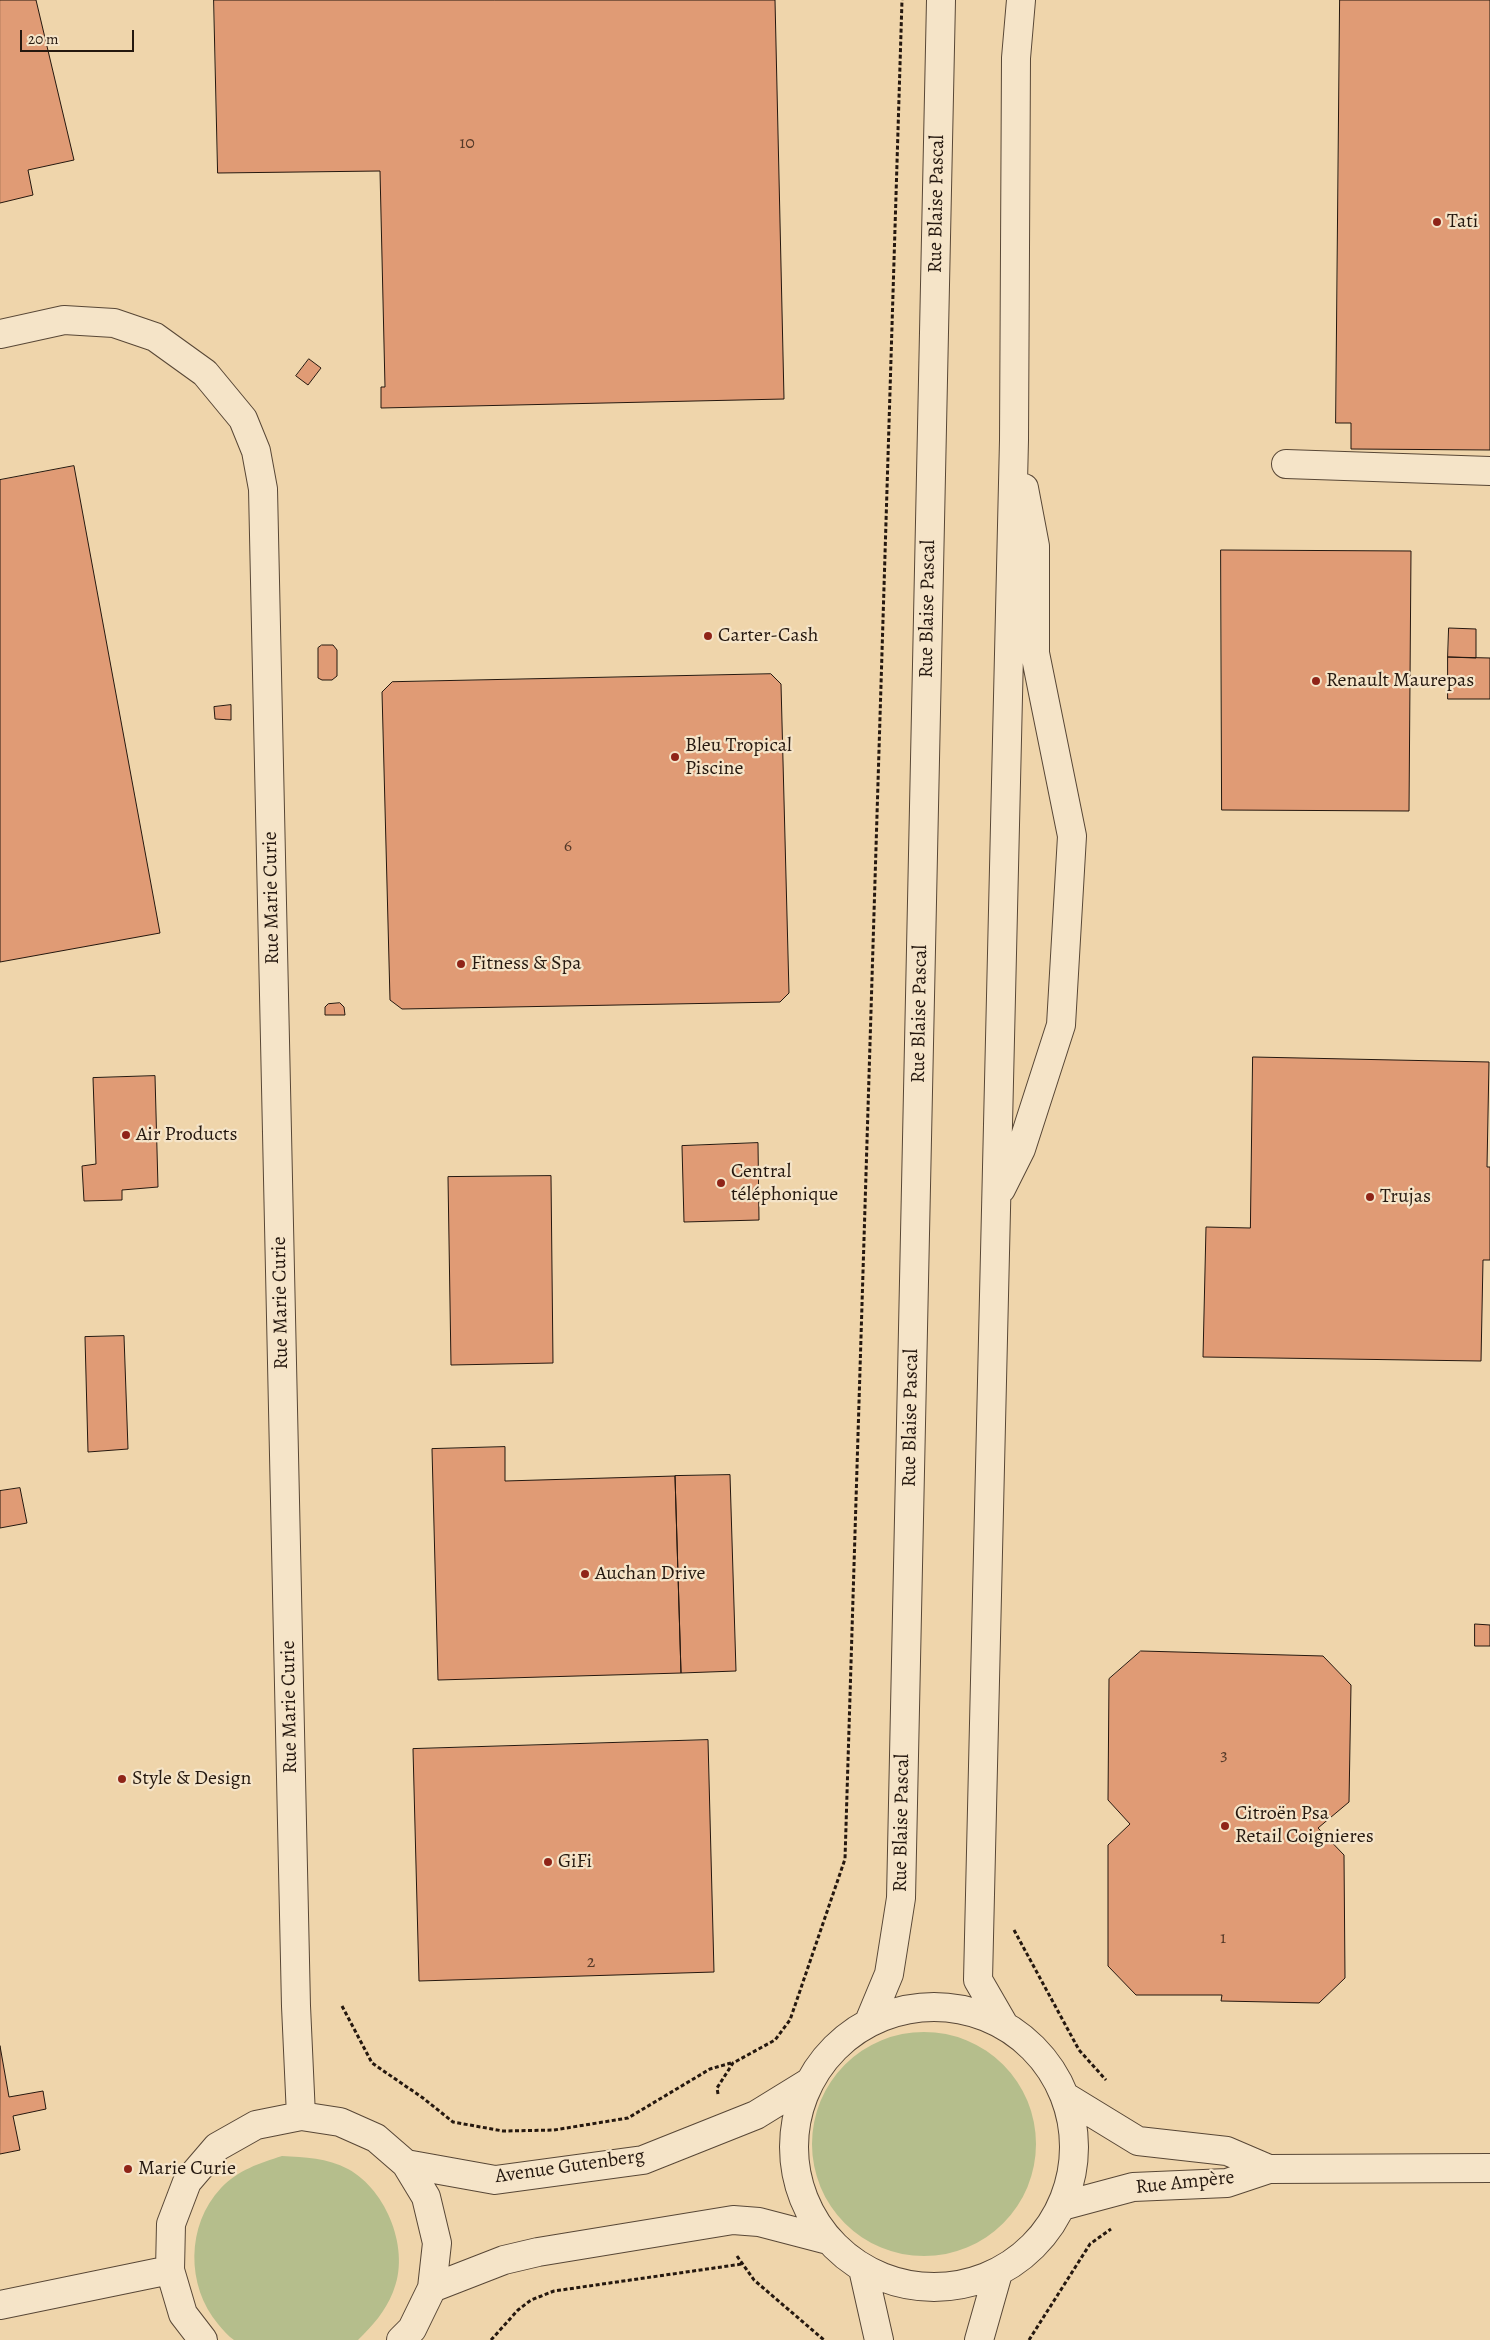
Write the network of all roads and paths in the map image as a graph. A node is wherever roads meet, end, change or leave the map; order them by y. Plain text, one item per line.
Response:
1 (902, 0) edge
2 (941, 0) edge
3 (1021, 0) edge
4 (0, 334) edge
5 (1014, 440) junction
6 (1286, 464) dead end
7 (1490, 471) edge
8 (997, 1197) junction
9 (1012, 1925) dead end
10 (342, 2006) dead end
11 (869, 2022) junction
12 (1004, 2025) junction
13 (733, 2063) junction
14 (808, 2083) junction
15 (1112, 2086) dead end
16 (718, 2096) dead end
17 (1066, 2097) junction
18 (301, 2116) junction
19 (406, 2164) junction
20 (1490, 2168) edge
21 (1269, 2169) junction
22 (1062, 2206) junction
23 (1114, 2227) dead end
24 (828, 2240) junction
25 (737, 2256) dead end
26 (742, 2264) junction
27 (863, 2269) junction
28 (170, 2270) junction
29 (998, 2273) junction
30 (432, 2288) junction
31 (0, 2305) edge
32 (204, 2340) edge
33 (401, 2340) edge
34 (492, 2340) edge
35 (824, 2340) edge
36 (879, 2340) edge
37 (979, 2340) edge
38 (1029, 2340) edge

1 - 13 path
2 - 11 street, Rue Blaise Pascal
3 - 5 street
4 - 18 street, Rue Marie Curie
5 - 8 street
5 - 8 street
6 - 7 street
8 - 12 street
9 - 15 path
10 - 13 path
11 - 12 street
11 - 14 street
12 - 17 street
13 - 16 path
14 - 19 street, Avenue Gutenberg
14 - 24 street
17 - 21 street, Rue Ampère
17 - 22 street
18 - 19 street
18 - 28 street
19 - 30 street
20 - 21 street
21 - 22 street, Rue Ampère
22 - 29 street
23 - 38 path
24 - 27 street
24 - 30 street
25 - 26 path
26 - 34 path
26 - 35 path
27 - 29 street
27 - 36 street
28 - 31 street
28 - 32 street
29 - 37 street
30 - 33 street

